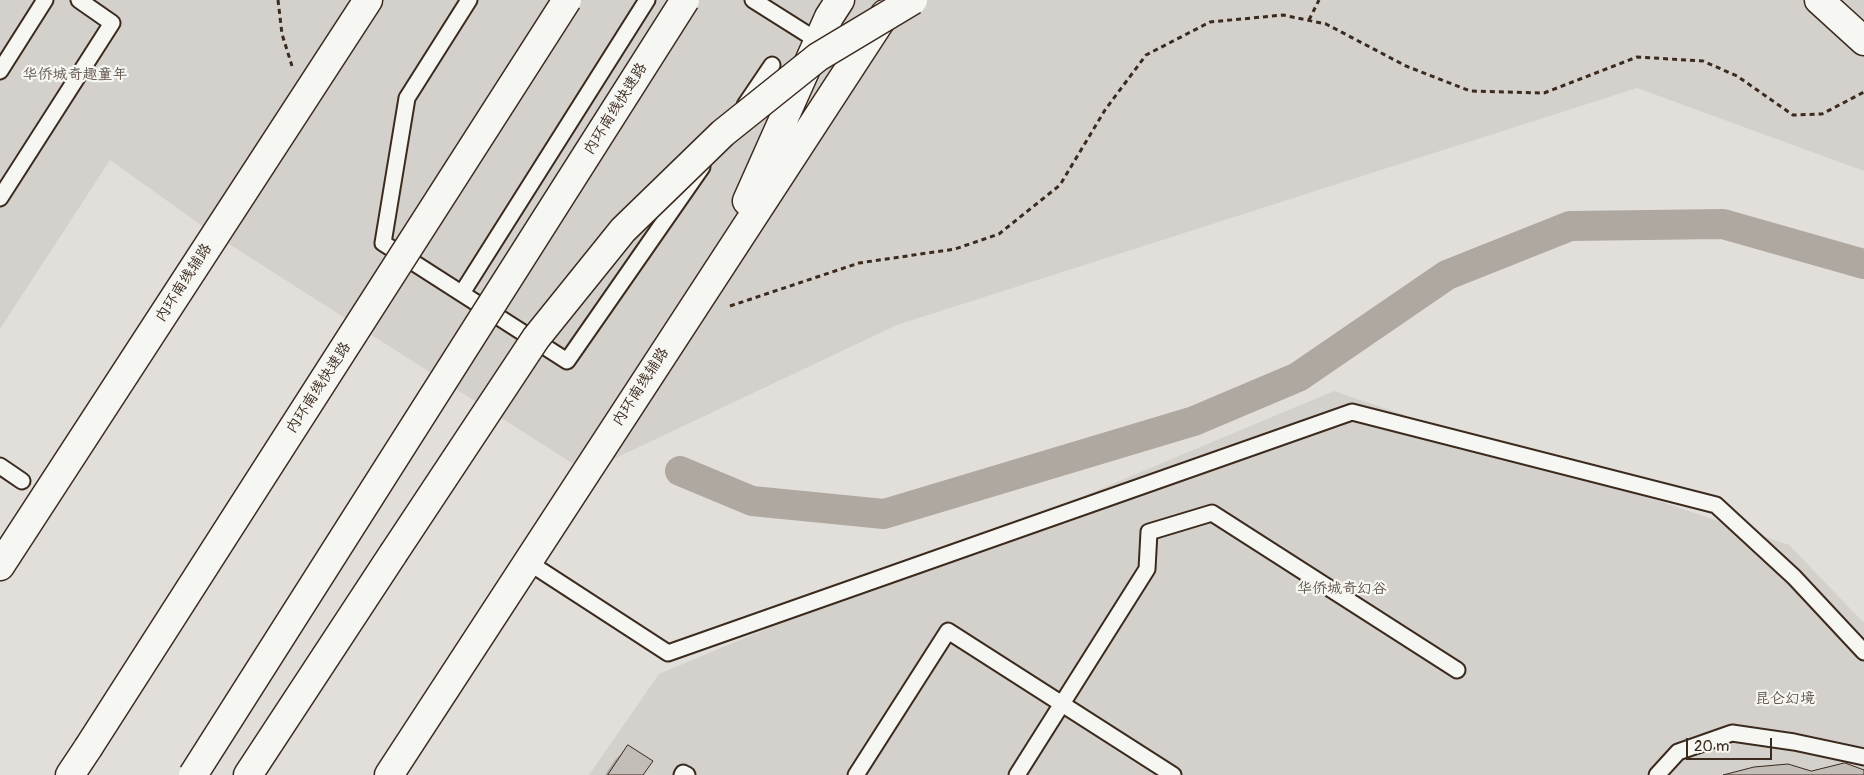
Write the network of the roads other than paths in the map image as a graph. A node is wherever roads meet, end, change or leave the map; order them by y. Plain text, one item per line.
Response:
1 (45, 0) edge
2 (79, 0) edge
3 (469, 0) edge
4 (567, 0) edge
5 (646, 0) edge
6 (685, 0) edge
7 (753, 0) edge
8 (840, 0) edge
9 (894, 0) edge
10 (913, 0) edge
11 (1819, 0) edge
12 (367, 6) edge
13 (818, 41) junction
14 (1864, 41) edge
15 (772, 65) dead end
16 (0, 71) edge
17 (0, 198) edge
18 (712, 278) junction
19 (462, 293) junction
20 (0, 466) edge
21 (22, 481) dead end
22 (528, 562) junction
23 (0, 566) edge
24 (1864, 652) edge
25 (1457, 670) dead end
26 (1061, 704) junction
27 (1864, 758) edge
28 (70, 775) edge
29 (193, 775) edge
30 (248, 775) edge
31 (389, 775) edge
32 (682, 775) edge
33 (687, 775) edge
34 (856, 775) edge
35 (1017, 775) edge
36 (1173, 775) edge
37 (1657, 775) edge

1 - 16 lane
2 - 17 lane
3 - 19 lane
4 - 28 main road, 内环南线快速路, bridge
5 - 19 lane
6 - 29 main road, 内环南线快速路, bridge
7 - 13 lane
8 - 13 main road
9 - 18 main road, 内环南线辅路
10 - 30 main road, bridge
11 - 14 main road
12 - 23 main road, 内环南线辅路
13 - 18 main road
15 - 19 lane
18 - 22 main road, 内环南线辅路
20 - 21 lane
22 - 24 lane
22 - 31 main road, 内环南线辅路
25 - 26 lane
26 - 34 lane
26 - 35 lane
26 - 36 lane
27 - 37 lane
32 - 33 lane

